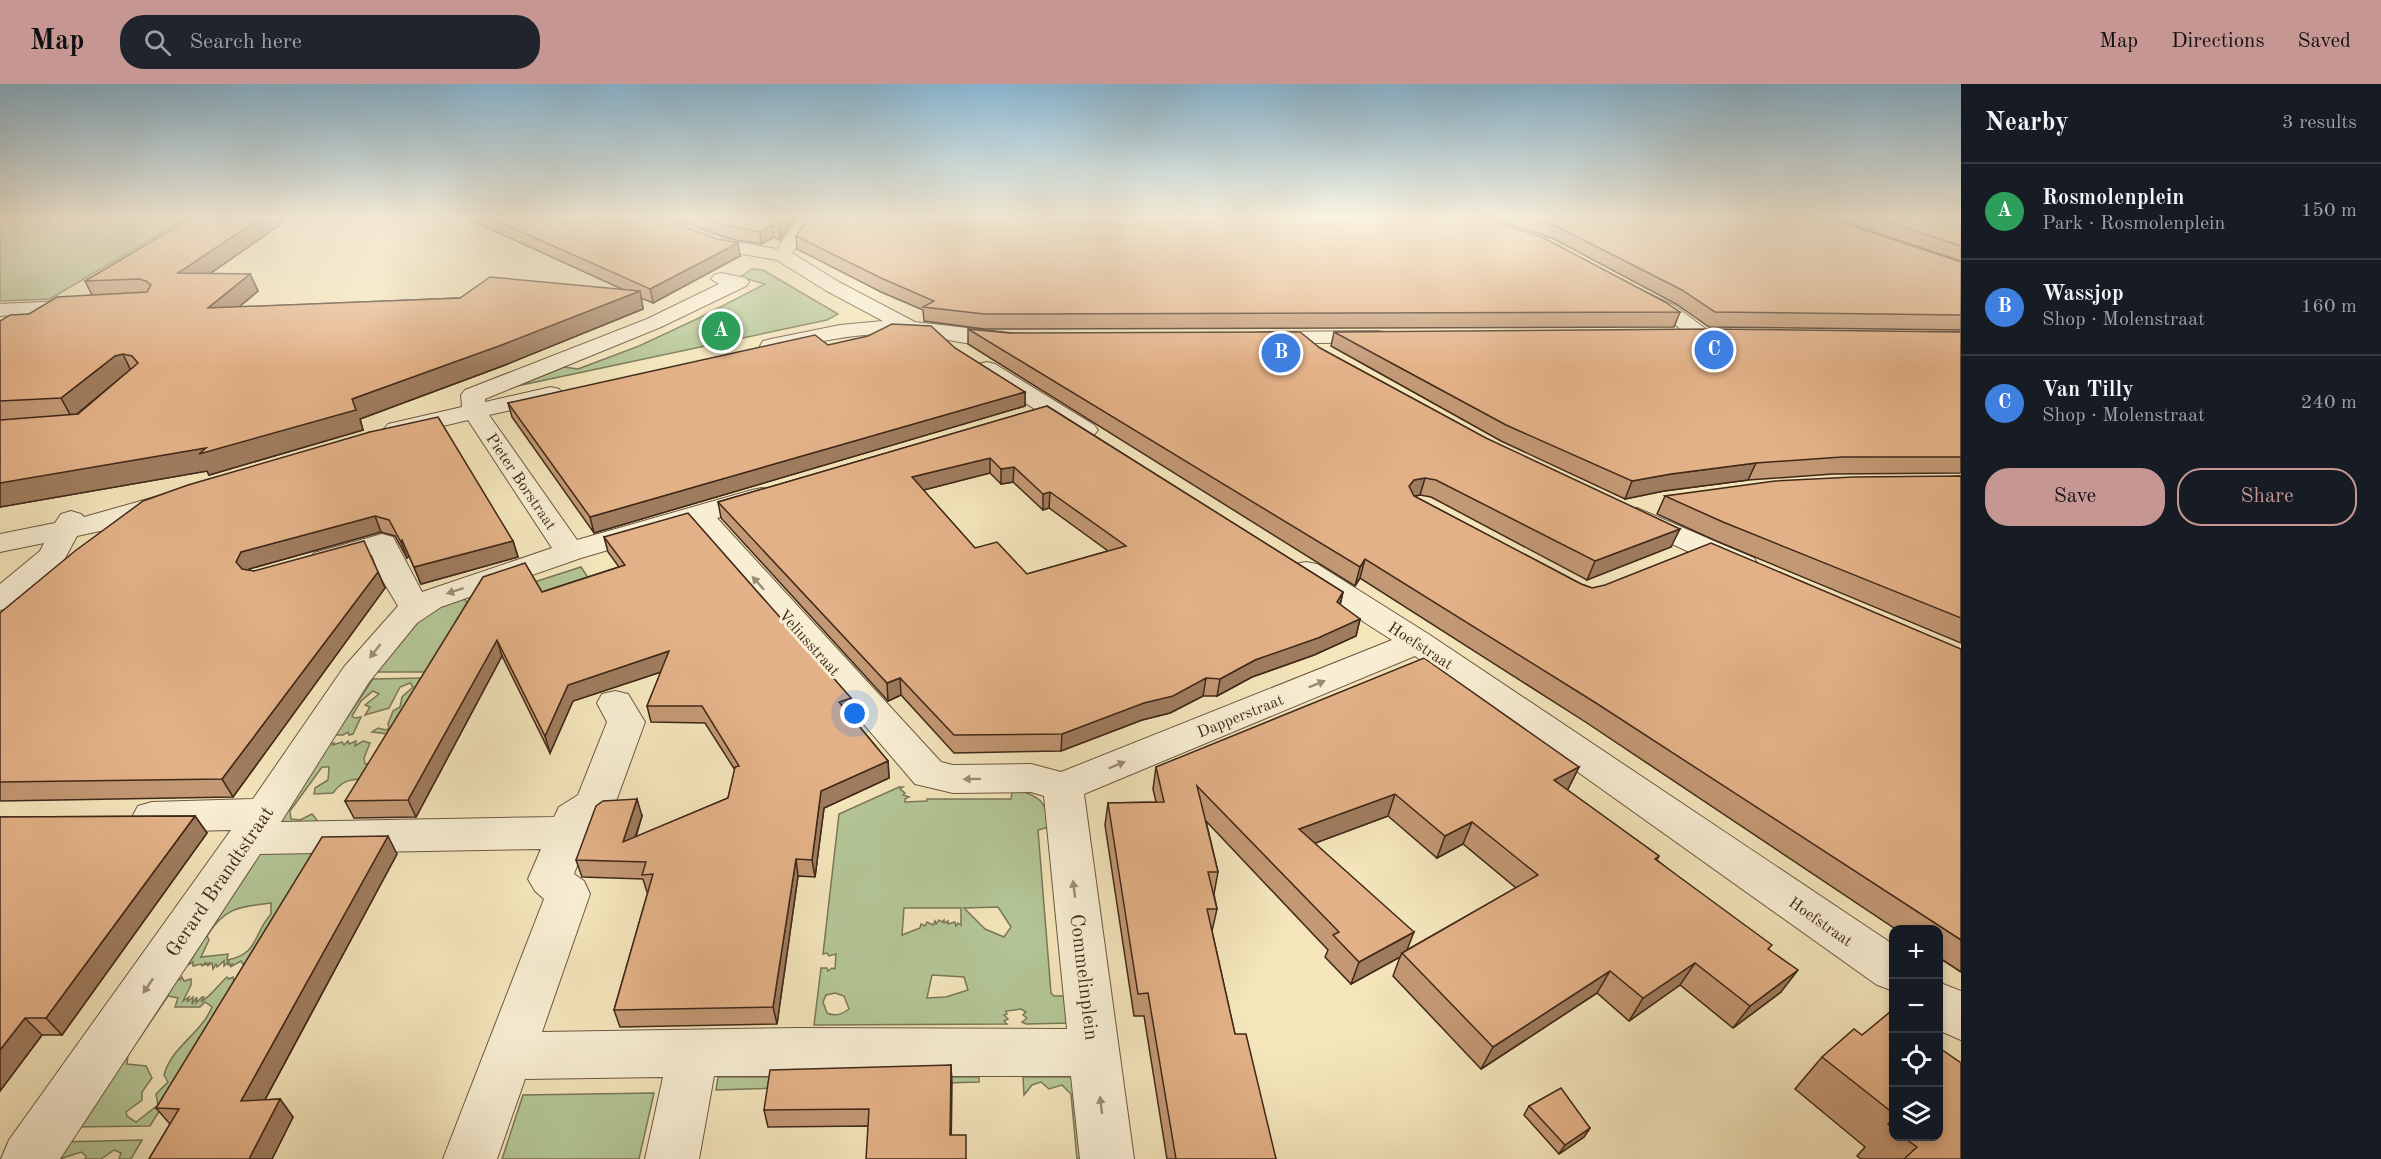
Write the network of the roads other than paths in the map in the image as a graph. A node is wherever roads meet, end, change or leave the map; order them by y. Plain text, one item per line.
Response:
1 (802, 267) edge
2 (721, 279) dead end
3 (1627, 288) edge
4 (0, 310) edge
5 (0, 326) edge
6 (926, 331) junction
7 (1703, 335) junction
8 (1727, 335) edge
9 (1668, 336) edge
10 (1303, 337) junction
11 (1398, 337) edge
12 (1245, 338) edge
13 (1033, 339) edge
14 (746, 351) edge
15 (1335, 361) edge
16 (570, 390) edge
17 (1051, 409) junction
18 (474, 411) junction
19 (1017, 419) edge
20 (378, 435) edge
21 (1108, 446) edge
22 (790, 487) edge
23 (1665, 501) dead end
24 (699, 515) junction
25 (69, 524) junction
26 (0, 529) edge
27 (0, 543) edge
28 (1702, 548) junction
29 (570, 552) junction
30 (1282, 556) edge
31 (1670, 561) edge
32 (295, 568) edge
33 (1767, 576) edge
34 (0, 600) edge
35 (415, 609) junction
36 (1418, 642) junction
37 (615, 704) dead end
38 (1063, 787) junction
39 (114, 817) edge
40 (257, 826) junction
41 (568, 833) junction
42 (1889, 968) edge
43 (1943, 1006) edge
44 (1961, 1018) edge
45 (1095, 1052) junction
46 (693, 1053) junction
47 (508, 1056) junction
48 (28, 1159) edge
49 (470, 1159) edge
50 (672, 1159) edge
51 (1107, 1159) edge

1 - 6 street
2 - 18 street
3 - 7 street
4 - 5 street
6 - 13 street
6 - 14 street
6 - 17 street
7 - 8 street
7 - 9 street
10 - 11 street
10 - 12 street
10 - 15 street
16 - 18 street
17 - 19 street
17 - 21 street
18 - 20 street
18 - 29 street, Pieter Borstraat
22 - 24 street, Gerard Brandtstraat
23 - 28 street
24 - 29 street, Gerard Brandtstraat
38 -> 24 street, Veliusstraat
25 - 26 street
25 - 27 street
25 - 34 street
28 - 31 street
28 - 33 street
29 -> 35 street, Gerard Brandtstraat
30 - 36 street, Hoefstraat
32 - 35 street
35 -> 40 street, Gerard Brandtstraat
38 -> 36 street, Dapperstraat
36 - 42 street, Hoefstraat
37 - 41 street
45 -> 38 street, Commelinplein
39 - 40 street
40 - 41 street
40 -> 48 street, Gerard Brandtstraat
41 - 47 street
43 - 44 street
45 - 46 street, Commelinplein
51 -> 45 street
46 - 47 street, Commelinplein
46 - 50 street
47 - 49 street

